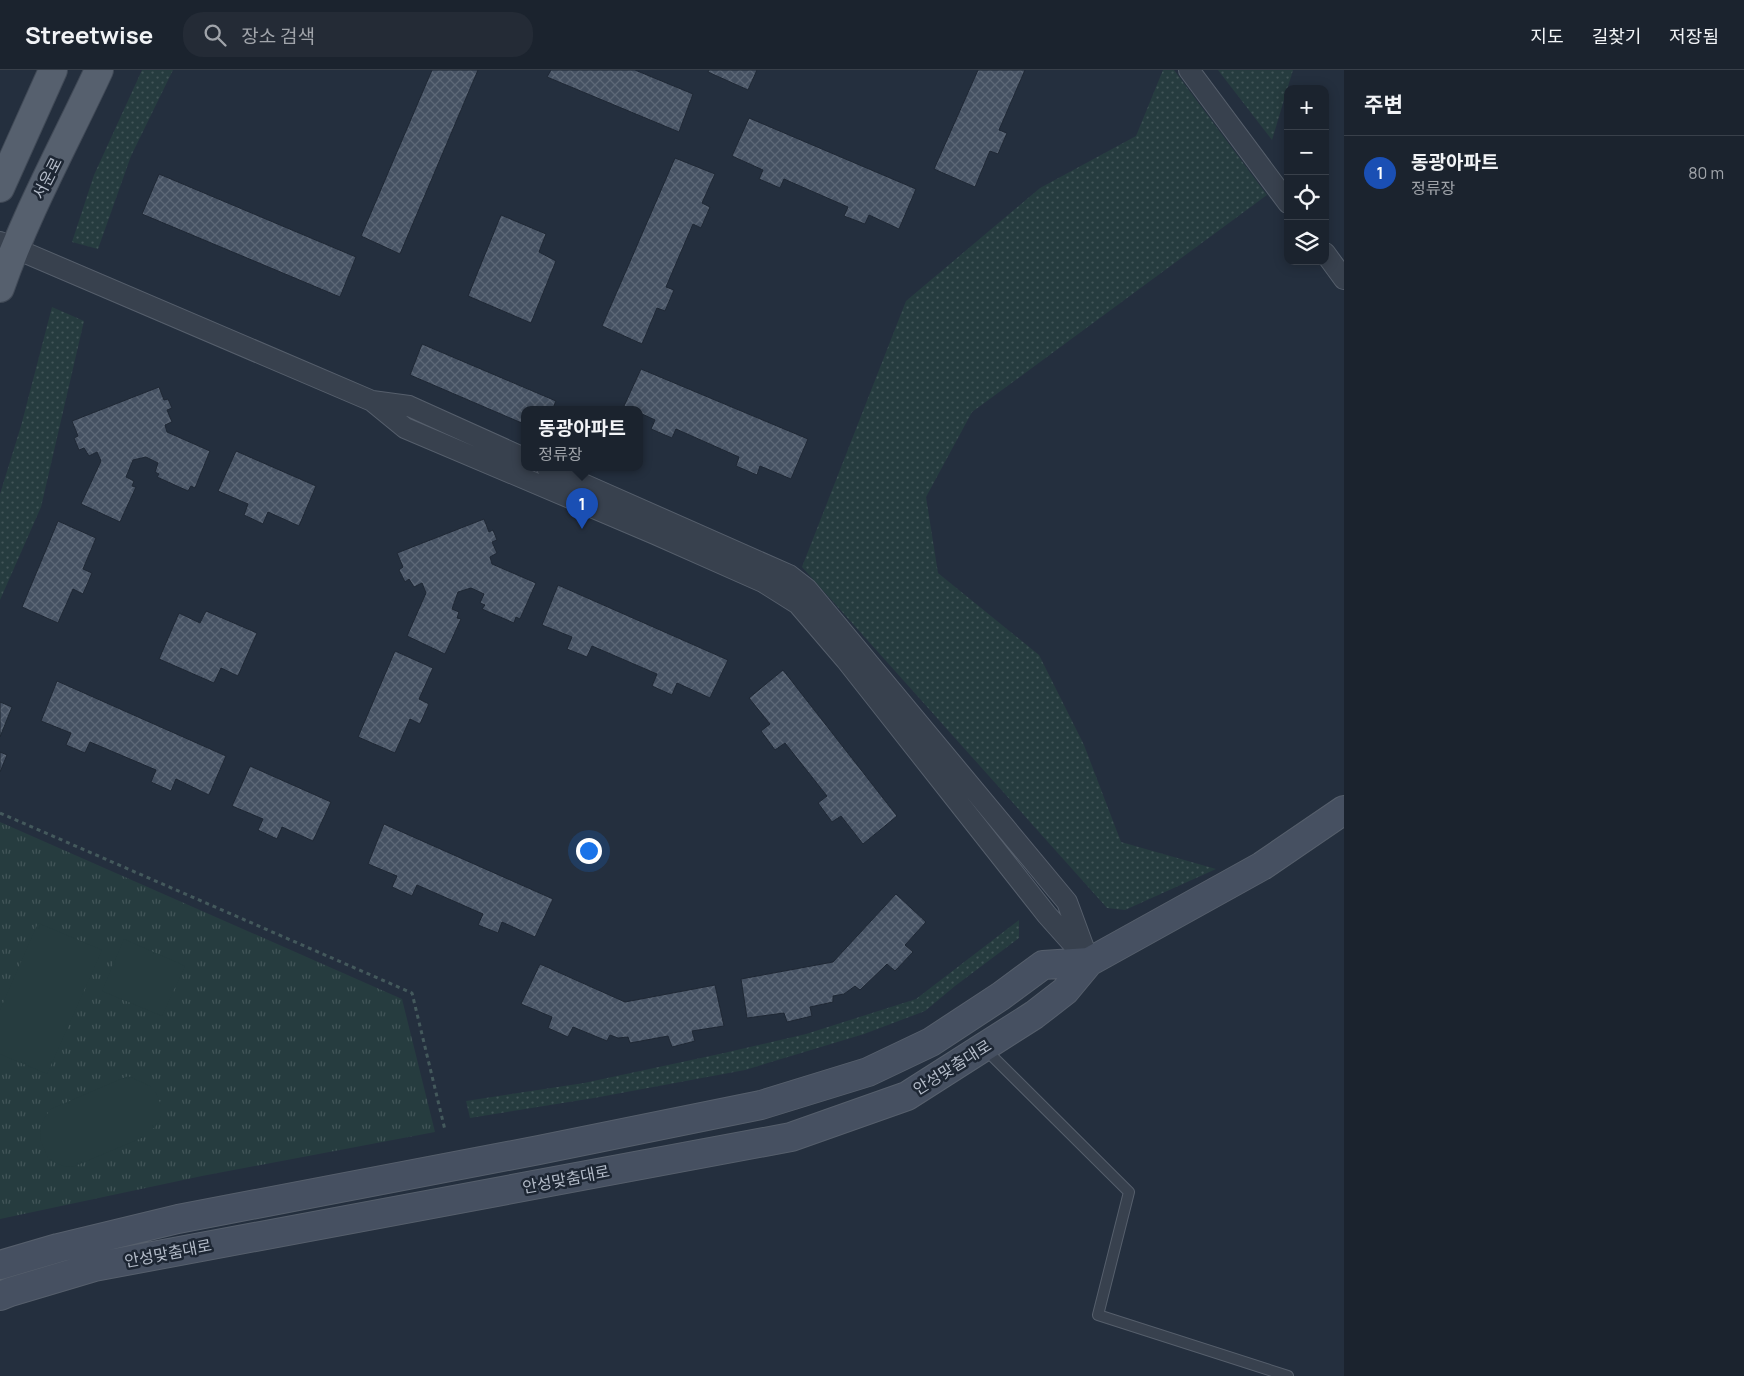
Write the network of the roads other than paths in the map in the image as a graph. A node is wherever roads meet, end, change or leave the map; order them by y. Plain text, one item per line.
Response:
1 (53, 70) edge
2 (99, 70) edge
3 (1189, 70) edge
4 (0, 188) edge
5 (1284, 198) edge
6 (7, 246) edge
7 (1329, 258) edge
8 (1344, 279) edge
9 (0, 288) edge
10 (372, 402) junction
11 (521, 457) edge
12 (554, 471) edge
13 (1344, 810) edge
14 (1089, 962) junction
15 (983, 1048) junction
16 (0, 1265) edge
17 (0, 1296) edge
18 (1288, 1376) edge

1 - 4 main road
2 - 6 main road, 서운로
3 - 5 street
6 - 9 main road, 서운로
6 - 10 street
7 - 8 street
10 - 11 street
10 - 14 street
12 - 14 street
13 - 14 main road, 안성맞춤대로
14 - 15 main road, 안성맞춤대로
14 - 16 main road, 안성맞춤대로
15 - 17 main road, 안성맞춤대로
15 - 18 lane

